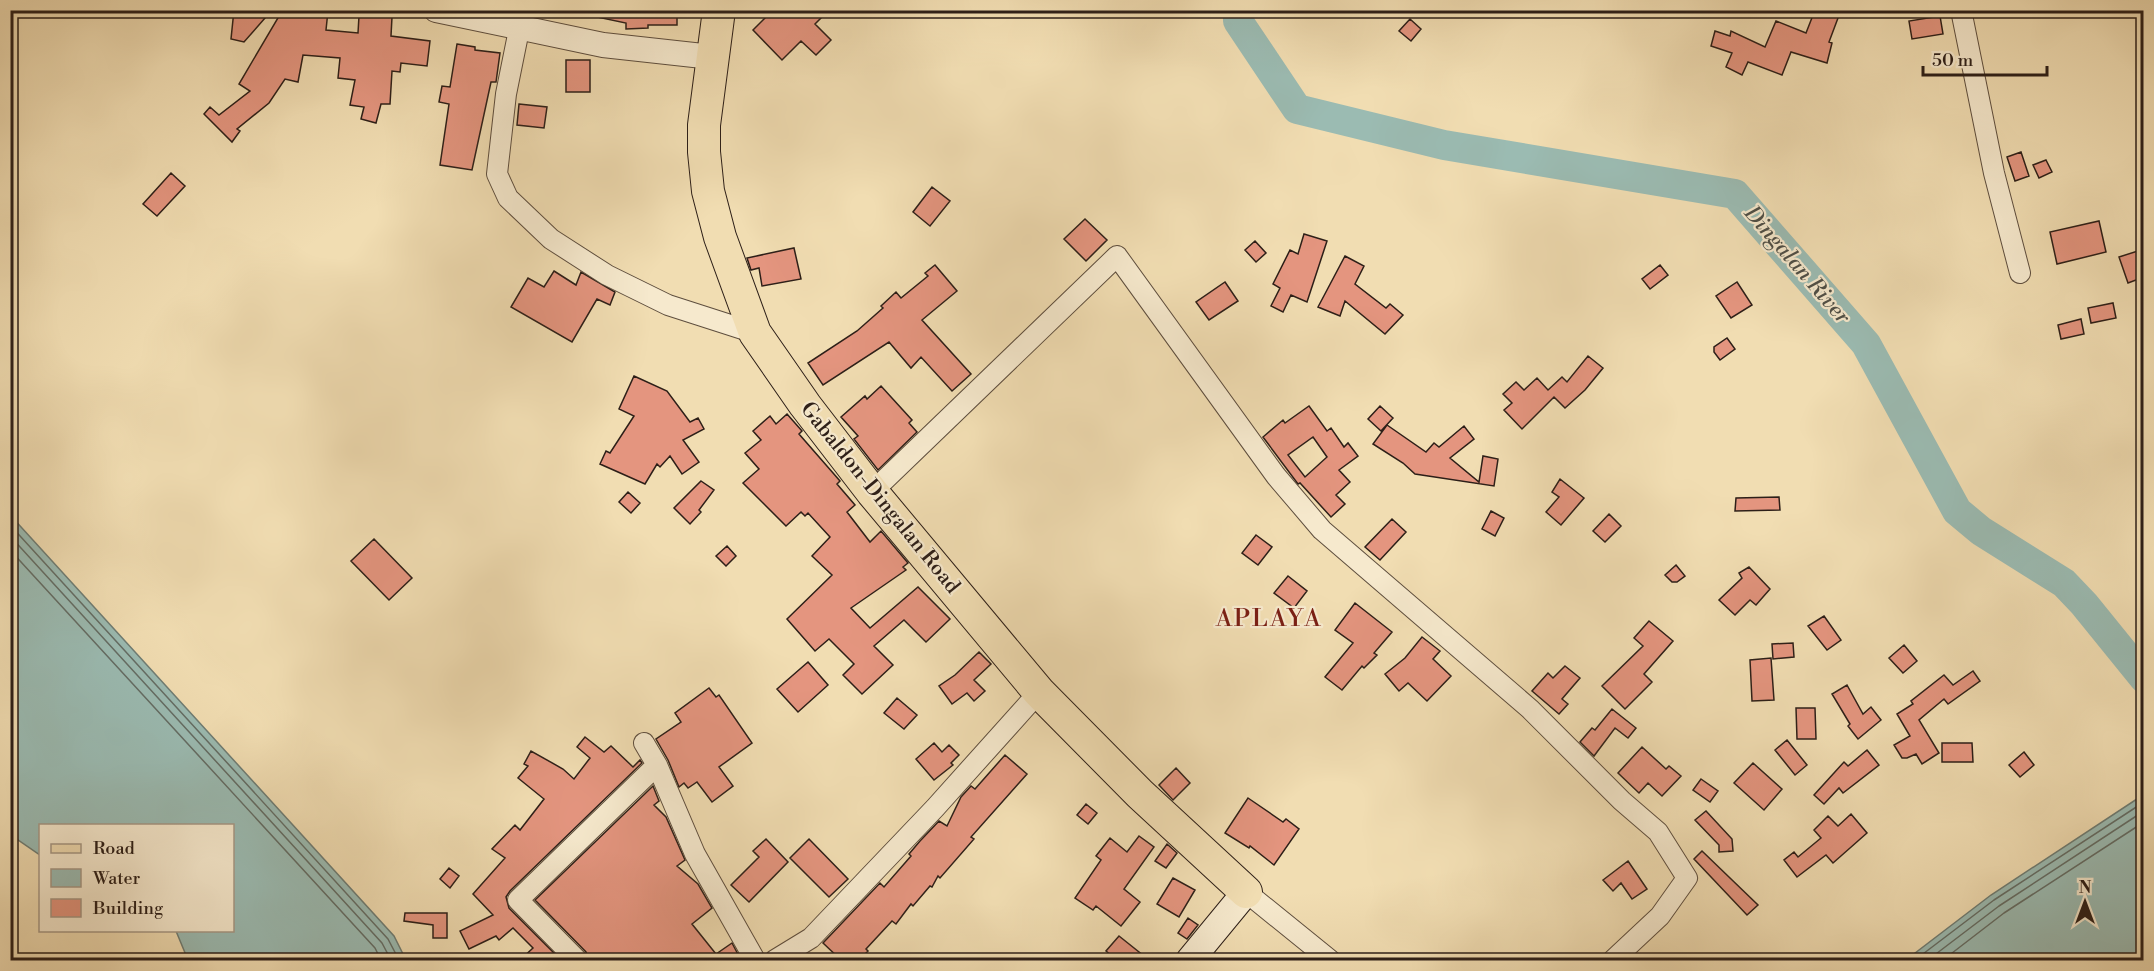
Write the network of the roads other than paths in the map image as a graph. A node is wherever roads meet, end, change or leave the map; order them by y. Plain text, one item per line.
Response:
1 (436, 10) edge
2 (719, 10) edge
3 (1961, 10) edge
4 (521, 19) edge
5 (712, 57) junction
6 (2020, 273) dead end
7 (754, 333) junction
8 (872, 492) junction
9 (1040, 692) junction
10 (644, 743) dead end
11 (657, 765) junction
12 (1246, 892) junction
13 (577, 960) edge
14 (755, 960) edge
15 (775, 960) edge
16 (1190, 960) edge
17 (1330, 960) edge
18 (1613, 960) edge

1 - 4 street
2 - 5 main road, Gabaldon-Dingalan Road
3 - 6 street
4 - 5 street
4 - 7 street
5 - 7 main road, Gabaldon-Dingalan Road
7 - 8 main road, Gabaldon-Dingalan Road
8 - 9 main road, Gabaldon-Dingalan Road
8 - 18 street
9 - 12 main road, Gabaldon-Dingalan Road
9 - 15 street
10 - 11 street
11 - 13 street
11 - 14 street
12 - 16 main road
12 - 17 street

